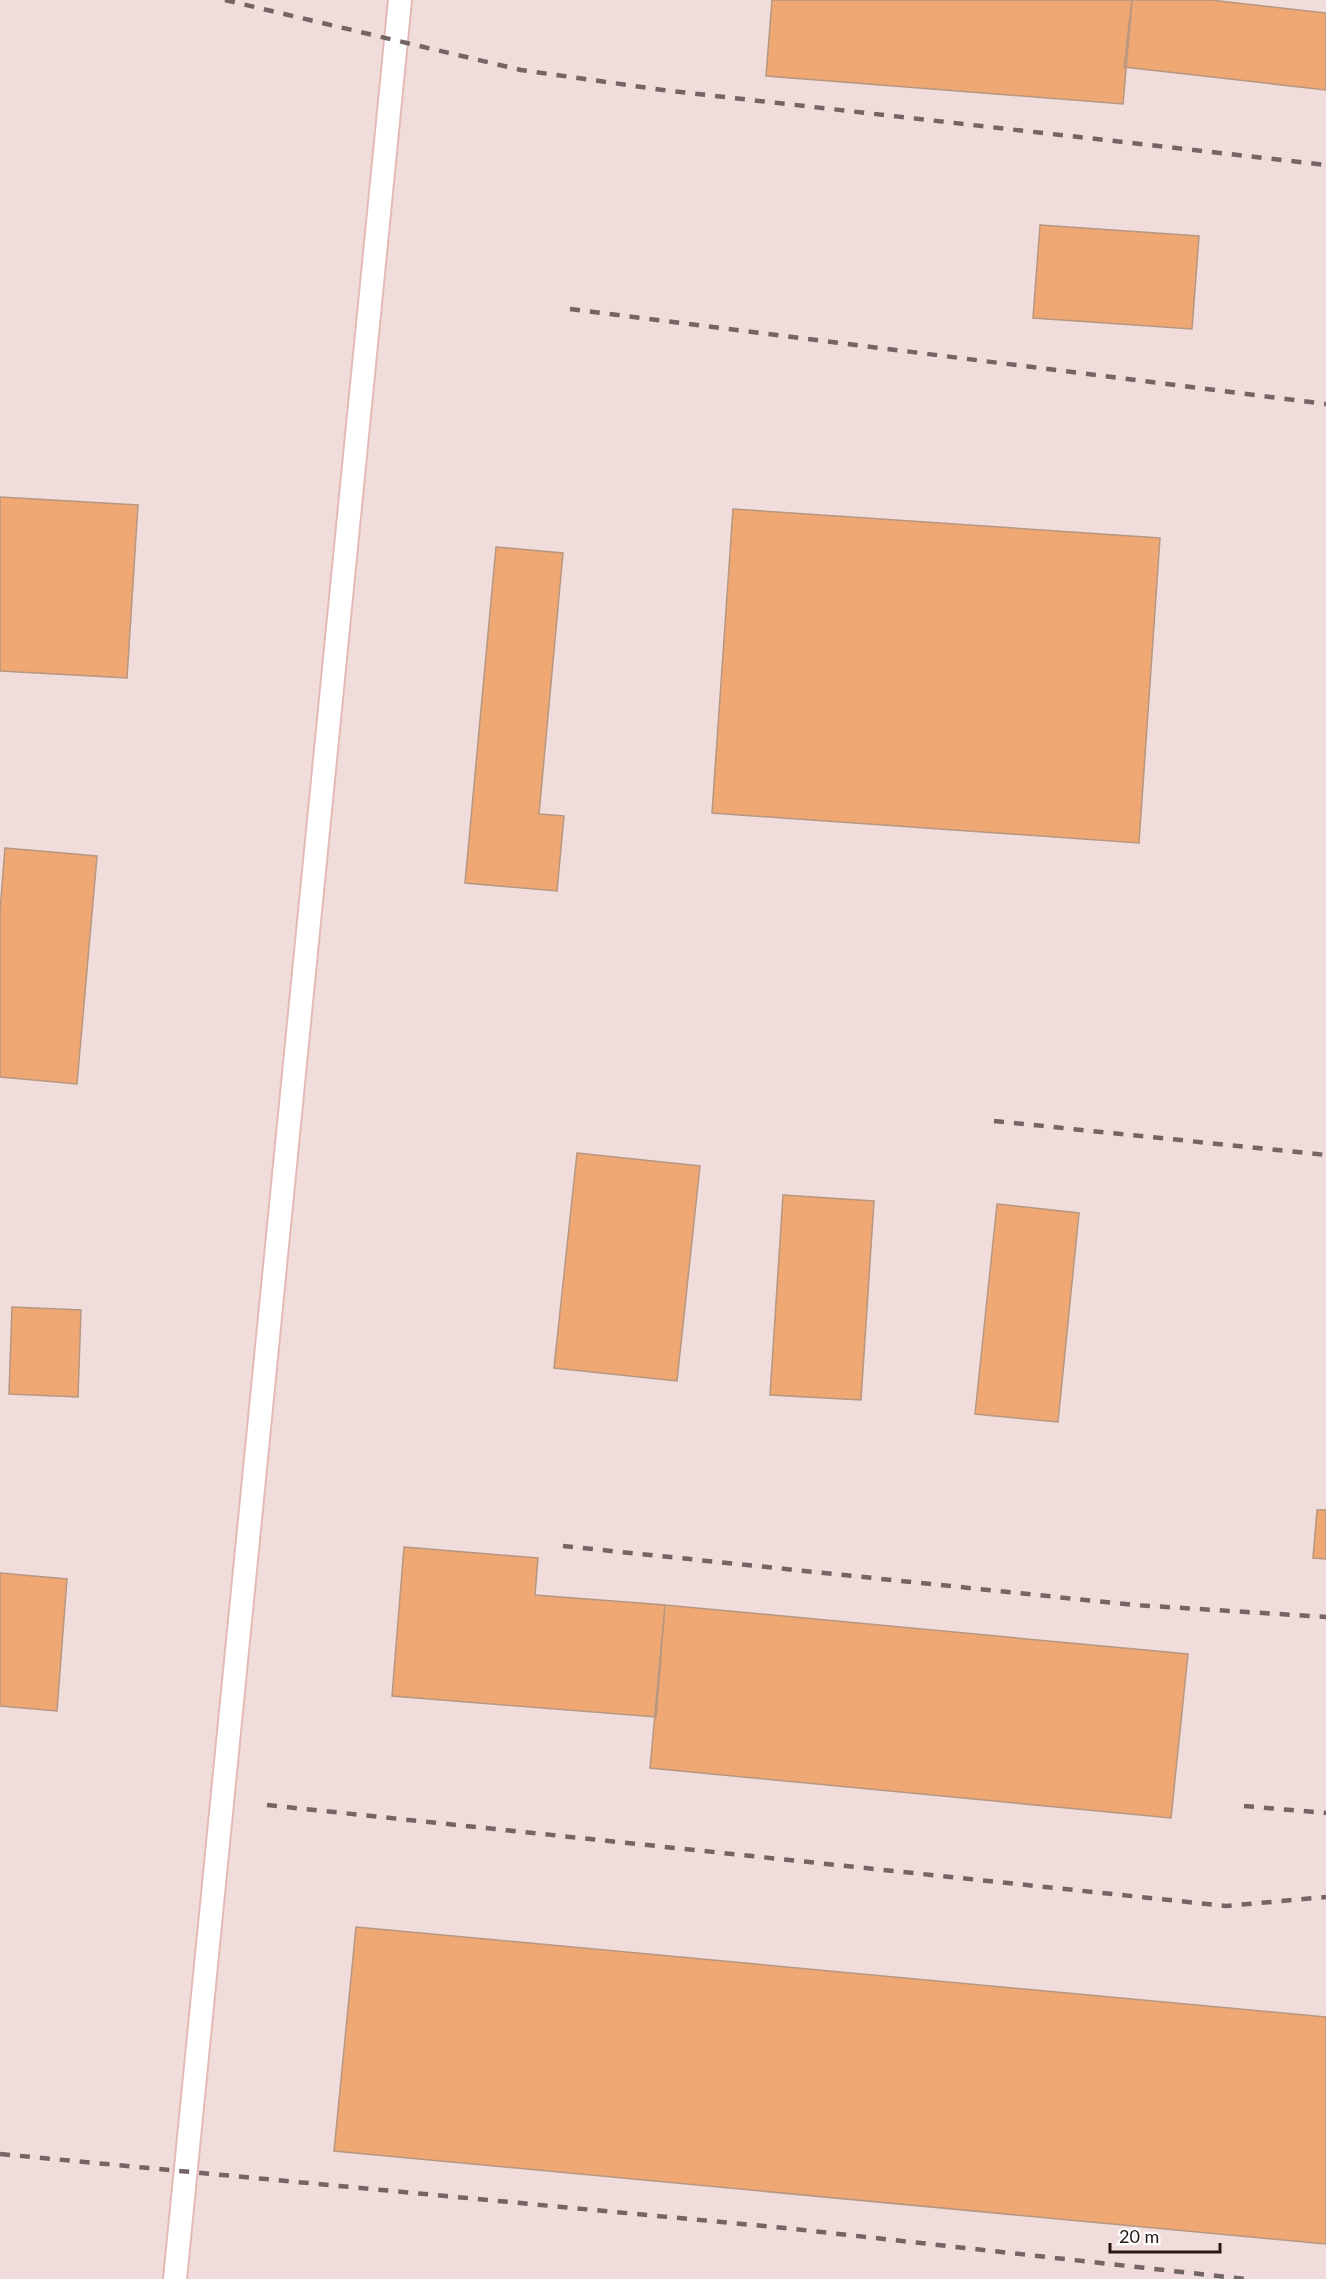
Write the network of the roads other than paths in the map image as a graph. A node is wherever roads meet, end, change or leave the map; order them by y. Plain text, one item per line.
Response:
1 (400, 0) edge
2 (175, 2279) edge

1 - 2 lane

